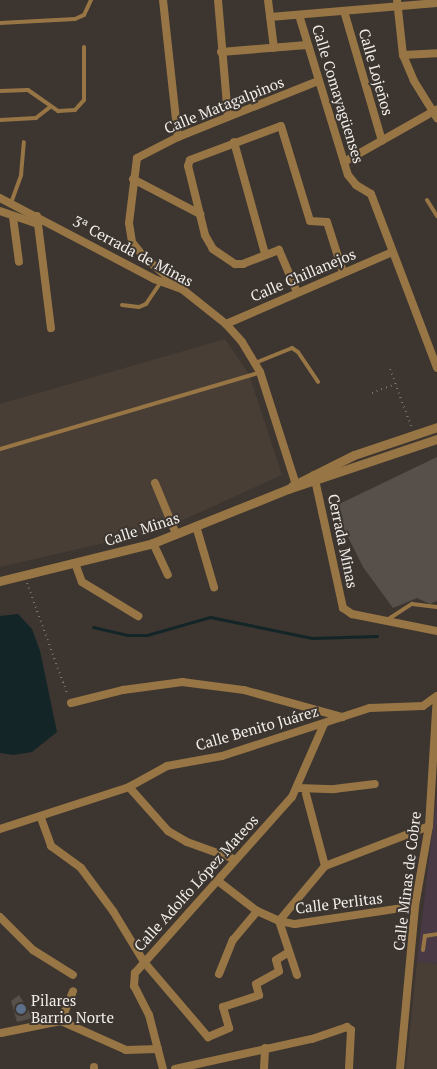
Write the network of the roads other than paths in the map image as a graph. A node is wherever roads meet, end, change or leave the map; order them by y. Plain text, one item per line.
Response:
1 (91, 0) edge
2 (163, 0) edge
3 (218, 0) edge
4 (268, 0) edge
5 (397, 3) edge
6 (437, 3) edge
7 (344, 10) junction
8 (299, 15) junction
9 (270, 17) junction
10 (0, 23) edge
11 (307, 45) junction
12 (84, 47) dead end
13 (274, 48) junction
14 (221, 52) junction
15 (437, 53) edge
16 (404, 55) junction
17 (318, 82) junction
18 (0, 91) edge
19 (50, 107) junction
20 (436, 113) edge
21 (228, 116) junction
22 (0, 120) edge
23 (178, 137) junction
24 (24, 142) dead end
25 (234, 142) junction
26 (382, 142) junction
27 (344, 162) junction
28 (133, 180) junction
29 (0, 198) edge
30 (427, 200) dead end
31 (11, 203) junction
32 (0, 211) edge
33 (200, 214) junction
34 (437, 216) edge
35 (13, 217) junction
36 (38, 220) junction
37 (392, 252) junction
38 (265, 254) junction
39 (19, 262) dead end
40 (343, 272) junction
41 (161, 282) junction
42 (182, 289) junction
43 (296, 292) junction
44 (122, 305) dead end
45 (226, 324) junction
46 (52, 328) dead end
47 (255, 363) junction
48 (437, 368) edge
49 (260, 372) junction
50 (318, 382) dead end
51 (437, 427) edge
52 (437, 439) edge
53 (0, 449) edge
54 (315, 476) junction
55 (295, 482) junction
56 (155, 483) dead end
57 (288, 489) junction
58 (196, 526) junction
59 (176, 534) junction
60 (153, 543) junction
61 (75, 563) junction
62 (168, 575) dead end
63 (0, 581) edge
64 (214, 587) dead end
65 (437, 607) edge
66 (138, 616) dead end
67 (385, 621) junction
68 (437, 631) edge
69 (437, 696) edge
70 (71, 703) road end
71 (342, 717) junction
72 (324, 724) junction
73 (375, 784) dead end
74 (129, 787) junction
75 (298, 788) junction
76 (306, 794) dead end
77 (41, 818) junction
78 (429, 826) junction
79 (0, 829) edge
80 (234, 859) junction
81 (325, 866) junction
82 (218, 881) junction
83 (415, 906) junction
84 (257, 911) junction
85 (0, 917) edge
86 (279, 921) junction
87 (437, 934) edge
88 (424, 950) dead end
89 (289, 952) junction
90 (144, 962) junction
91 (219, 974) dead end
92 (72, 975) dead end
93 (297, 975) dead end
94 (73, 991) dead end
95 (61, 1021) junction
96 (0, 1032) edge
97 (265, 1048) junction
98 (158, 1049) junction
99 (163, 1069) edge
100 (176, 1069) edge
101 (264, 1069) edge
102 (349, 1069) edge
103 (400, 1069) edge

1 - 10 lane
2 - 23 street
3 - 14 street
4 - 9 street
5 - 6 street
5 - 7 street
5 - 16 street
7 - 8 street
7 - 26 street, Calle Lojeños
8 - 9 street
8 - 11 street, Calle Comayagüenses
9 - 13 street
11 - 13 street
11 - 17 street, Calle Comayagüenses
12 - 19 lane
13 - 14 street
14 - 21 street
15 - 16 street
16 - 20 street
17 - 21 street, Calle Matagalpinos
17 - 27 street, Calle Comayagüenses
18 - 19 lane
19 - 22 lane
20 - 26 street
21 - 23 street, Calle Matagalpinos
23 - 28 street, Calle Matagalpinos
24 - 31 lane
25 - 33 street
25 - 38 street
25 - 40 street
26 - 27 street
27 - 37 street, Calle Comayagüenses
28 - 33 street
28 - 42 street
29 - 31 street, 3ª Cerrada de Minas
30 - 34 lane
31 - 36 street, 3ª Cerrada de Minas
32 - 35 street
33 - 38 street
35 - 36 street
35 - 39 street
36 - 41 street, 3ª Cerrada de Minas
36 - 46 street
37 - 40 street, Calle Chillanejos
37 - 48 street, Calle Comayagüenses
38 - 43 street
40 - 43 street, Calle Chillanejos
41 - 42 street, 3ª Cerrada de Minas
41 - 44 lane
42 - 45 street, 3ª Cerrada de Minas
43 - 45 street, Calle Chillanejos
45 - 47 street, 3ª Cerrada de Minas
47 - 49 street, 3ª Cerrada de Minas
47 - 50 lane
49 - 53 lane
49 - 55 street, 3ª Cerrada de Minas
51 - 54 street, Calle Minas
52 - 54 street, Calle Minas
54 - 55 street, Calle Minas
54 - 57 street, Calle Minas
54 - 67 street, Cerrada Minas
55 - 57 street, Calle Minas
56 - 59 street
57 - 58 street, Calle Minas
58 - 59 street, Calle Minas
58 - 64 street
59 - 60 street, Calle Minas
60 - 61 street, Calle Minas
60 - 62 street
61 - 63 street, Calle Minas
61 - 66 street
65 - 67 lane
67 - 68 street
69 - 71 street, Calle Benito Juárez
69 - 78 street, Calle Minas de Cobre
70 - 71 street
71 - 72 street, Calle Benito Juárez
72 - 74 street, Calle Benito Juárez
72 - 75 street, Calle Adolfo López Mateos
73 - 75 street
74 - 77 street, Calle Benito Juárez
74 - 80 street
75 - 80 street, Calle Adolfo López Mateos
76 - 81 street
77 - 79 street, Calle Benito Juárez
77 - 90 street
78 - 81 street
78 - 83 street, Calle Minas de Cobre
80 - 82 street, Calle Adolfo López Mateos
81 - 86 street
82 - 84 street, Calle Perlitas
82 - 90 street, Calle Adolfo López Mateos
83 - 86 street, Calle Perlitas
83 - 103 street, Calle Minas de Cobre
84 - 86 street, Calle Perlitas
84 - 91 street
85 - 92 street
86 - 89 street
87 - 88 lane
89 - 90 street
89 - 93 street
90 - 98 street, Calle Adolfo López Mateos
94 - 95 street
95 - 96 street
95 - 98 street
97 - 100 street
97 - 101 street
97 - 102 street
98 - 99 street, Calle Adolfo López Mateos

